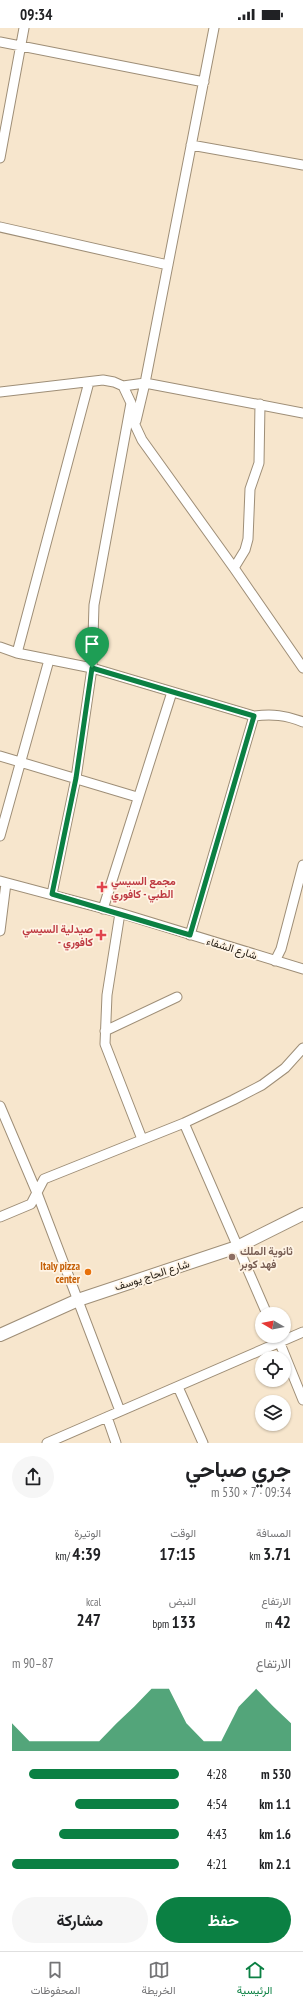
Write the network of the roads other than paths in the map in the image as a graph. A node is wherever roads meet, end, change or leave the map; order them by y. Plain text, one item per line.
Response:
1 (24, 28) edge
2 (214, 28) edge
3 (0, 42) edge
4 (20, 48) junction
5 (204, 82) junction
6 (191, 145) junction
7 (0, 158) edge
8 (303, 165) edge
9 (0, 227) edge
10 (168, 266) junction
11 (89, 382) junction
12 (145, 383) junction
13 (123, 386) junction
14 (1, 395) edge
15 (131, 403) junction
16 (260, 404) junction
17 (303, 412) edge
18 (135, 425) junction
19 (234, 568) junction
20 (0, 647) edge
21 (17, 653) junction
22 (49, 660) junction
23 (92, 668) junction
24 (303, 668) edge
25 (172, 692) junction
26 (254, 716) junction
27 (303, 722) edge
28 (0, 756) edge
29 (21, 762) junction
30 (76, 778) junction
31 (137, 797) junction
32 (0, 836) edge
33 (303, 865) edge
34 (3, 882) edge
35 (52, 894) junction
36 (103, 909) junction
37 (120, 913) junction
38 (0, 931) edge
39 (190, 935) junction
40 (275, 961) junction
41 (303, 969) edge
42 (177, 997) dead end
43 (105, 1031) junction
44 (303, 1048) edge
45 (0, 1106) edge
46 (184, 1123) junction
47 (142, 1138) junction
48 (37, 1193) junction
49 (303, 1214) edge
50 (0, 1217) edge
51 (237, 1247) junction
52 (78, 1300) junction
53 (264, 1307) edge
54 (303, 1332) edge
55 (0, 1335) edge
56 (291, 1336) edge
57 (271, 1343) edge
58 (281, 1343) edge
59 (178, 1387) junction
60 (303, 1400) edge
61 (120, 1411) junction
62 (107, 1417) junction
63 (47, 1443) edge
64 (116, 1443) edge
65 (203, 1443) edge

1 - 4 street
2 - 5 street
3 - 4 street
4 - 5 street
4 - 7 street
5 - 6 street
6 - 8 street
6 - 10 street
9 - 10 street
10 - 12 street
11 - 13 street
11 - 14 street
11 - 21 street
12 - 13 street
12 - 16 street
12 - 18 street
13 - 15 street
15 - 18 street
15 - 23 street
16 - 17 street
16 - 19 street
18 - 19 street
19 - 24 street
20 - 21 street
21 - 22 street
22 - 23 street
22 - 29 street
23 - 25 street
23 - 30 street
25 - 26 street
25 - 31 street
26 - 27 street
26 - 39 street
28 - 29 street
29 - 30 street
29 - 32 street
30 - 31 street
30 - 35 street
31 - 36 street
33 - 40 street
34 - 35 street, شارع الشفاء
34 - 38 street
35 - 36 street, شارع الشفاء
36 - 37 street, شارع الشفاء
37 - 39 street, شارع الشفاء
37 - 43 street
39 - 40 street, شارع الشفاء
40 - 41 street, شارع الشفاء
42 - 43 street
43 - 47 street
44 - 46 street
45 - 48 street
46 - 47 street
46 - 51 street
47 - 48 street
48 - 50 street
48 - 52 street
49 - 51 main road, شارع الحاج يوسف
51 - 52 main road, شارع الحاج يوسف
51 - 53 street
52 - 55 main road, شارع الحاج يوسف
52 - 61 street
54 - 56 street
57 - 59 street
58 - 60 street
59 - 61 street
59 - 65 street
61 - 62 street
62 - 63 street
62 - 64 street

